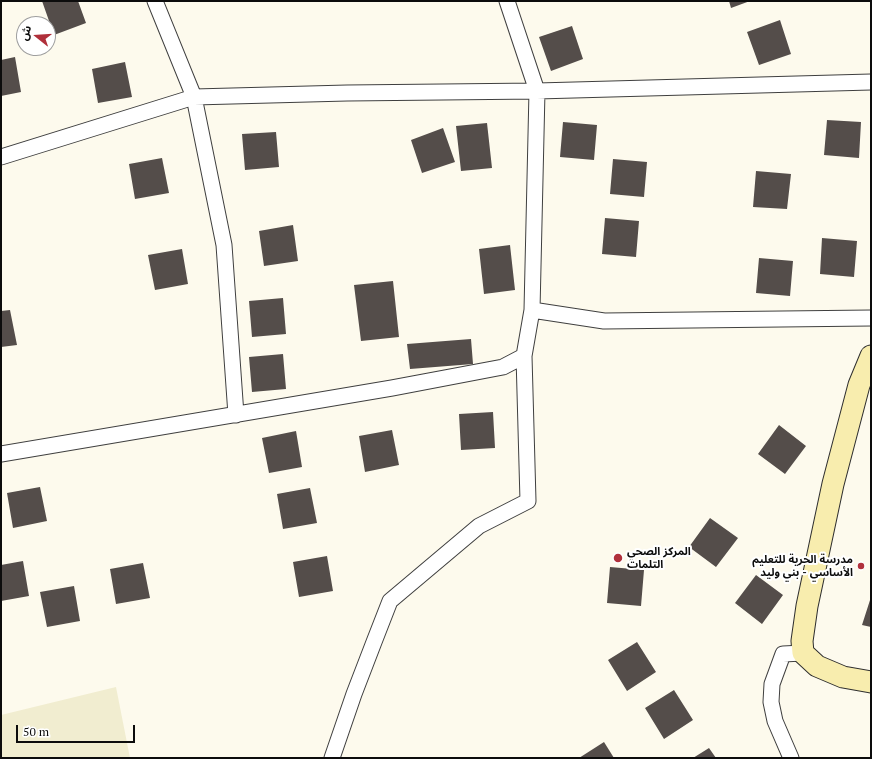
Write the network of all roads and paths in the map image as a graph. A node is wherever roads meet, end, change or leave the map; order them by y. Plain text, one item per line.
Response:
1 (155, 1) edge
2 (507, 1) edge
3 (871, 82) edge
4 (538, 91) junction
5 (194, 97) junction
6 (1, 157) edge
7 (532, 310) junction
8 (871, 318) edge
9 (524, 356) junction
10 (871, 356) edge
11 (236, 414) junction
12 (1, 454) edge
13 (803, 653) junction
14 (871, 682) edge
15 (332, 758) edge
16 (791, 758) edge

1 - 5 street
2 - 4 street
3 - 4 street
4 - 5 street
4 - 7 street
5 - 6 street
5 - 11 street
7 - 8 street
7 - 9 street
9 - 11 street
9 - 15 street
10 - 13 street
11 - 12 street
13 - 14 street
13 - 16 street

